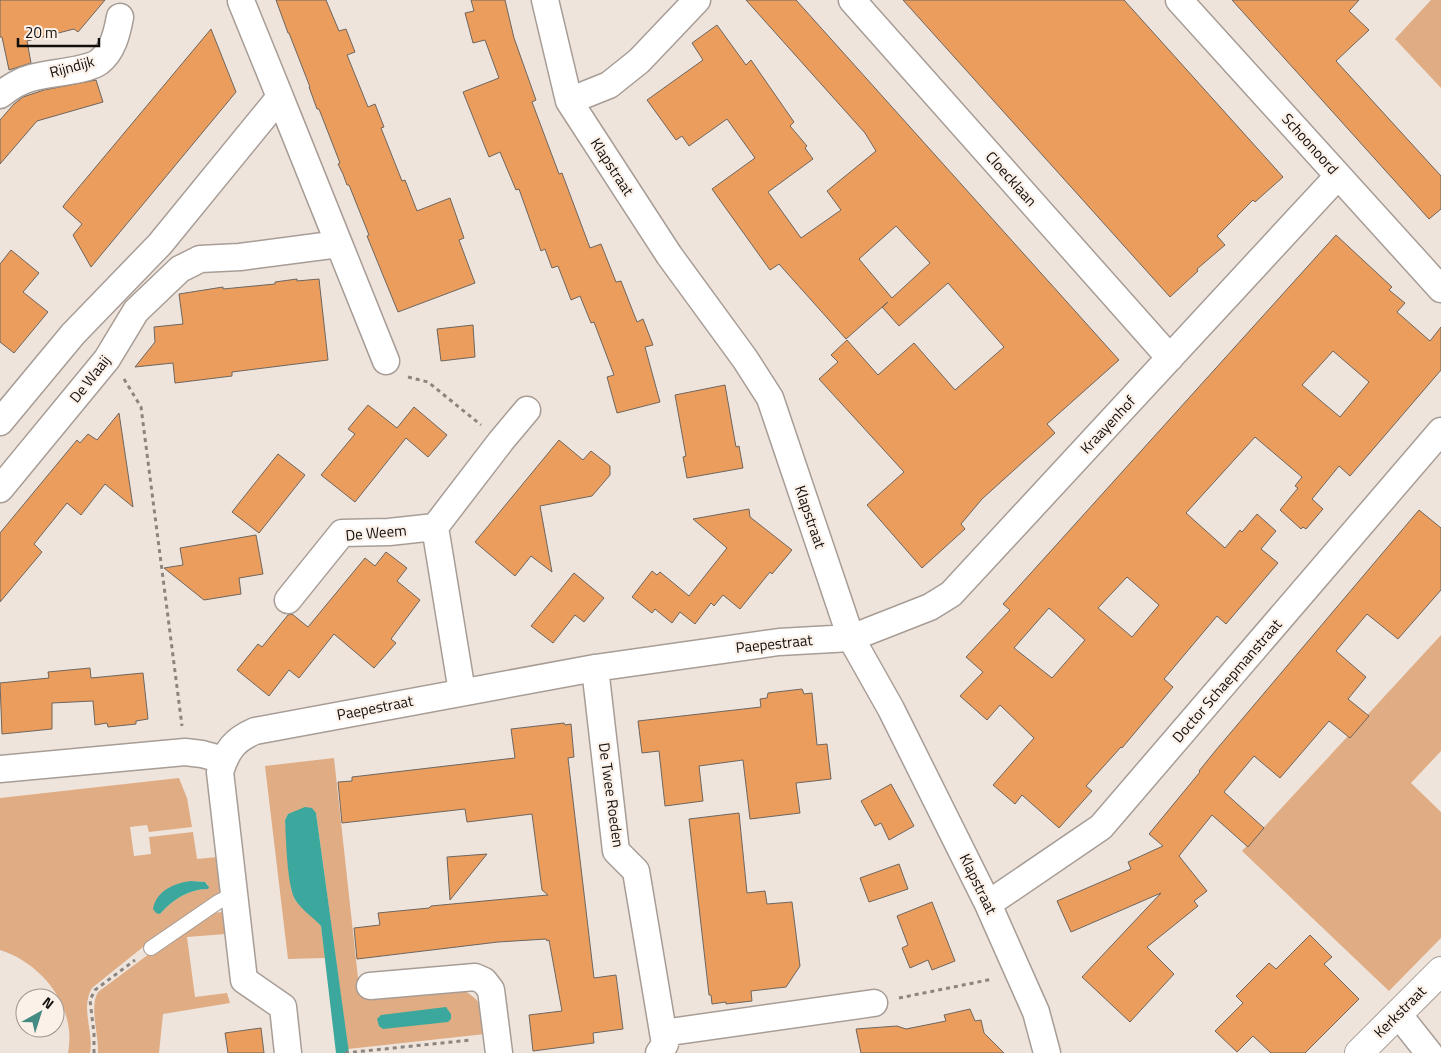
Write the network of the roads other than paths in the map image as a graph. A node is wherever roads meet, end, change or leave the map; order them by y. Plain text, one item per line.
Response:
1 (545, 0) edge
2 (696, 0) edge
3 (852, 0) edge
4 (1179, 0) edge
5 (241, 1) edge
6 (120, 17) dead end
7 (0, 95) edge
8 (280, 97) junction
9 (569, 101) junction
10 (1338, 176) junction
11 (160, 244) junction
12 (339, 244) junction
13 (180, 269) junction
14 (1441, 289) edge
15 (1170, 358) junction
16 (386, 361) road end
17 (527, 410) dead end
18 (0, 422) edge
19 (1441, 430) edge
20 (0, 489) edge
21 (435, 527) junction
22 (288, 600) dead end
23 (851, 638) junction
24 (595, 668) junction
25 (462, 692) junction
26 (224, 760) junction
27 (0, 770) edge
28 (234, 894) junction
29 (988, 904) junction
30 (151, 948) road end
31 (1441, 971) edge
32 (370, 986) dead end
33 (874, 1003) road end
34 (1398, 1014) junction
35 (661, 1043) edge
36 (498, 1045) edge
37 (288, 1053) edge
38 (1047, 1053) edge
39 (1359, 1053) edge
40 (1429, 1053) edge

1 - 9 street, Klapstraat
2 - 9 street
3 - 15 street, Cloecklaan
4 - 10 street, Schoonoord
5 - 8 street
6 - 7 street, Rijndijk
8 - 11 street
8 - 12 street
9 - 23 street, Klapstraat
10 - 14 street, Schoonoord
10 - 15 street, Kraayenhof
11 - 13 street
11 - 18 street
12 - 13 street, De Waaij
12 - 16 street
13 - 20 street, De Waaij
15 - 23 street, Kraayenhof
17 - 21 street
19 - 29 street, Doctor Schaepmanstraat
21 - 22 street, De Weem
21 - 25 street
23 - 24 street, Paepestraat
23 - 29 street, Klapstraat
24 - 25 street, Paepestraat
24 - 35 street, De Twee Roeden
25 - 26 street, Paepestraat
26 - 27 street
26 - 28 street, Paepestraat
28 - 30 lane
28 - 37 street, Paepestraat
29 - 38 street, Klapstraat
31 - 34 street, Kerkstraat
32 - 36 street
33 - 35 street, De Twee Roeden
34 - 39 street, Kerkstraat
34 - 40 street

